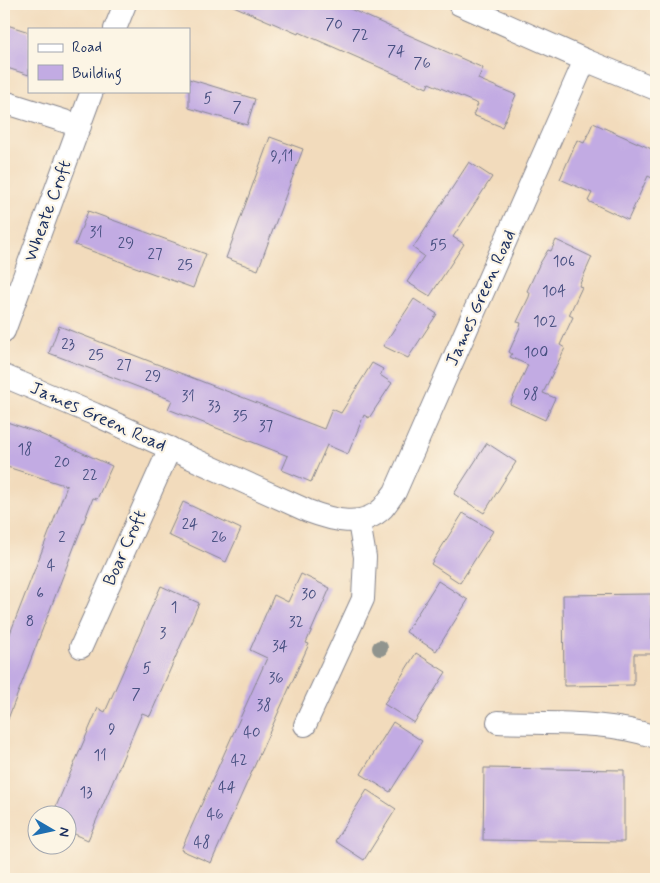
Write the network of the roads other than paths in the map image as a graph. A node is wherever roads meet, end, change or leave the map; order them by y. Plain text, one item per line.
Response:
1 (125, 4) edge
2 (471, 6) edge
3 (115, 28) edge
4 (585, 60) junction
5 (656, 89) edge
6 (92, 92) edge
7 (4, 102) edge
8 (80, 126) junction
9 (4, 331) edge
10 (4, 376) edge
11 (170, 448) junction
12 (359, 522) junction
13 (81, 647) dead end
14 (498, 722) dead end
15 (305, 725) dead end
16 (656, 737) edge

1 - 3 street
2 - 4 street
4 - 5 street
4 - 12 street, James Green Road
6 - 8 street, Wheate Croft
7 - 8 street
8 - 9 street, Wheate Croft
10 - 11 street, James Green Road
11 - 12 street, James Green Road
11 - 13 street, Boar Croft
12 - 15 street
14 - 16 street

